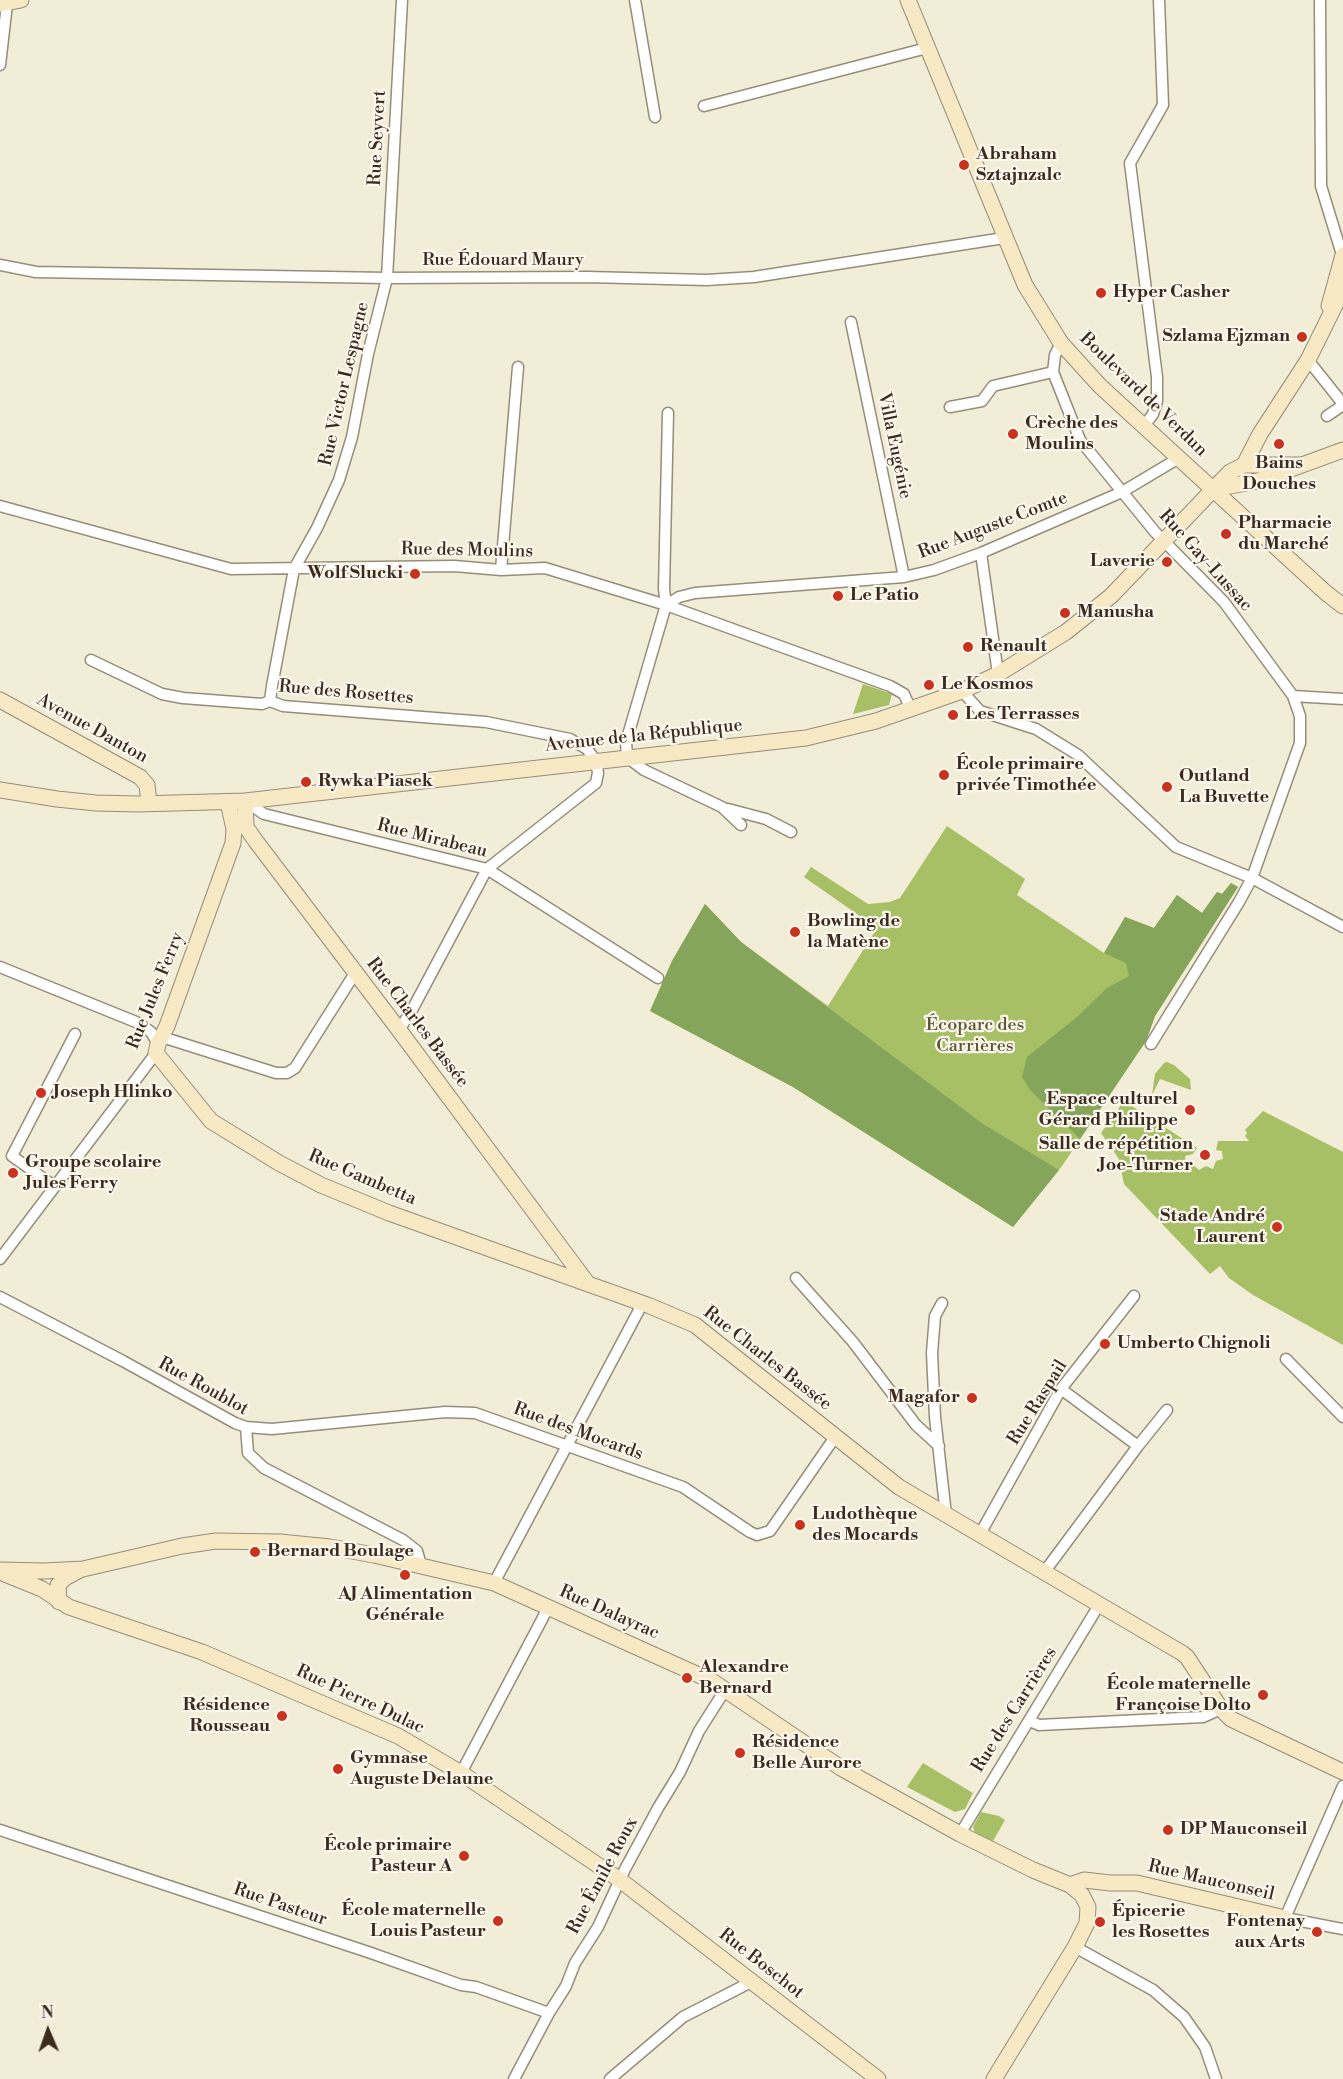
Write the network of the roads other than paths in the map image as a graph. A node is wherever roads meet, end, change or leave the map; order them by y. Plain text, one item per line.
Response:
1 (402, 0) edge
2 (635, 0) edge
3 (908, 0) edge
4 (1159, 0) edge
5 (1320, 0) edge
6 (10, 3) edge
7 (927, 48) junction
8 (0, 65) edge
9 (704, 106) dead end
10 (655, 117) dead end
11 (1331, 217) junction
12 (1343, 224) edge
13 (1004, 238) junction
14 (1343, 257) edge
15 (0, 264) edge
16 (387, 278) junction
17 (1343, 290) edge
18 (851, 322) dead end
19 (1323, 329) junction
20 (1061, 343) junction
21 (1308, 360) junction
22 (518, 367) dead end
23 (1053, 372) junction
24 (1343, 404) edge
25 (950, 408) dead end
26 (668, 412) dead end
27 (1327, 416) dead end
28 (1144, 426) junction
29 (1343, 450) edge
30 (1179, 458) junction
31 (1244, 465) junction
32 (1300, 465) junction
33 (1213, 489) junction
34 (1122, 492) junction
35 (0, 506) edge
36 (1163, 541) junction
37 (981, 553) junction
38 (294, 569) junction
39 (501, 570) junction
40 (904, 577) junction
41 (666, 606) junction
42 (1343, 606) edge
43 (91, 660) dead end
44 (998, 674) junction
45 (962, 691) junction
46 (1293, 696) junction
47 (1343, 699) edge
48 (0, 700) edge
49 (270, 702) junction
50 (911, 710) junction
51 (627, 757) junction
52 (597, 761) junction
53 (0, 790) edge
54 (149, 803) junction
55 (722, 807) junction
56 (238, 808) junction
57 (741, 825) dead end
58 (791, 832) dead end
59 (488, 869) junction
60 (1252, 878) junction
61 (1343, 927) edge
62 (0, 967) edge
63 (355, 973) junction
64 (658, 978) dead end
65 (399, 1030) junction
66 (75, 1034) dead end
67 (1151, 1044) dead end
68 (159, 1045) junction
69 (54, 1186) junction
70 (0, 1260) edge
71 (796, 1278) dead end
72 (588, 1284) junction
73 (1134, 1296) dead end
74 (0, 1297) edge
75 (641, 1303) junction
76 (942, 1303) dead end
77 (1286, 1359) dead end
78 (1061, 1389) junction
79 (1167, 1410) dead end
80 (1343, 1417) edge
81 (246, 1427) junction
82 (835, 1437) junction
83 (567, 1446) junction
84 (939, 1446) junction
85 (1138, 1446) junction
86 (946, 1515) junction
87 (980, 1534) junction
88 (421, 1565) junction
89 (83, 1569) junction
90 (0, 1571) edge
91 (1045, 1571) junction
92 (494, 1583) junction
93 (59, 1602) junction
94 (1099, 1605) junction
95 (548, 1608) junction
96 (725, 1690) junction
97 (1221, 1709) junction
98 (1030, 1721) junction
99 (1343, 1772) edge
100 (461, 1773) junction
101 (1343, 1786) edge
102 (0, 1830) edge
103 (960, 1834) junction
104 (620, 1880) junction
105 (1071, 1885) junction
106 (1285, 1918) junction
107 (1343, 1929) edge
108 (1075, 1947) junction
109 (751, 1982) junction
110 (549, 2013) junction
111 (874, 2078) edge
112 (514, 2079) edge
113 (610, 2079) edge
114 (994, 2079) edge
115 (1216, 2079) edge

1 - 16 street, Rue Seyvert
2 - 10 street
3 - 7 main road, Boulevard de Verdun
4 - 28 street
5 - 11 street
6 - 8 street
7 - 9 street
7 - 13 main road, Boulevard de Verdun
11 - 12 street
11 - 14 street
13 - 16 street, Rue Édouard Maury
13 - 20 main road, Boulevard de Verdun
14 - 19 main road
15 - 16 street, Rue Édouard Maury
16 - 38 street, Rue Victor Lespagne
17 - 19 main road
18 - 40 street, Villa Eugénie
19 - 21 main road
20 - 23 street
20 - 28 main road, Boulevard de Verdun
21 - 24 street
21 - 31 main road
22 - 39 street
23 - 25 street
23 - 34 street, Rue Gay-Lussac
24 - 27 street
26 - 41 street
28 - 30 main road, Boulevard de Verdun
29 - 32 main road
30 - 33 main road, Boulevard de Verdun
30 - 34 street, Rue Auguste Comte
31 - 32 main road
31 - 33 main road, Avenue de la République
32 - 33 main road
33 - 36 main road, Avenue de la République
33 - 42 main road, Boulevard de Verdun
34 - 36 street, Rue Gay-Lussac
34 - 37 street, Rue Auguste Comte
35 - 38 street, Rue des Moulins
36 - 44 main road, Avenue de la République
36 - 46 street, Rue Gay-Lussac
37 - 40 street, Rue Auguste Comte
37 - 44 street
38 - 39 street, Rue des Moulins
38 - 49 street, Rue Victor Lespagne
39 - 41 street, Rue des Moulins
40 - 41 street, Rue Auguste Comte
41 - 50 street, Rue des Moulins
41 - 51 street
43 - 49 street, Rue des Rosettes
44 - 45 main road, Avenue de la République
45 - 50 main road, Avenue de la République
45 - 60 street
46 - 47 street
46 - 60 street, Rue Gay-Lussac
48 - 54 main road, Avenue Danton
49 - 52 street, Rue des Rosettes
50 - 51 main road, Avenue de la République
51 - 52 main road, Avenue de la République
51 - 55 street
52 - 56 main road, Avenue de la République
52 - 59 street
53 - 54 main road, Avenue de la République
54 - 56 main road, Avenue de la République
55 - 57 street
55 - 58 street
56 - 59 street, Rue Mirabeau
56 - 63 main road, Rue Charles Bassée
56 - 68 main road, Rue Jules Ferry
59 - 64 street, Rue Mirabeau
59 - 65 street
60 - 61 street
60 - 67 street, Rue Gay-Lussac
62 - 68 street, Rue Gambetta
63 - 65 main road, Rue Charles Bassée
63 - 68 street
65 - 72 main road, Rue Charles Bassée
66 - 69 street
68 - 69 street, Rue Jules Ferry
68 - 72 main road, Rue Gambetta
69 - 70 street, Rue Jules Ferry
71 - 84 street
72 - 75 main road, Rue Charles Bassée
73 - 78 street, Rue Raspail
74 - 81 street, Rue Roublot
75 - 82 main road, Rue Charles Bassée
75 - 83 street
76 - 84 street
77 - 80 street
78 - 85 street
78 - 87 street, Rue Raspail
79 - 85 street
81 - 83 street, Rue des Mocards
81 - 88 street, Rue Roublot
82 - 83 street, Rue des Mocards
82 - 86 main road, Rue Charles Bassée
83 - 92 street
84 - 86 street
85 - 91 street
86 - 87 main road, Rue Charles Bassée
87 - 91 main road, Rue Charles Bassée
88 - 89 main road, Rue Dalayrac
88 - 92 main road, Rue Dalayrac
89 - 90 main road, Rue Dalayrac
89 - 93 main road, Rue Dalayrac
90 - 93 main road, Rue Dalayrac
91 - 94 main road, Rue Charles Bassée
92 - 95 main road, Rue Dalayrac
93 - 100 main road, Rue Pierre Dulac
94 - 97 main road, Rue Charles Bassée
94 - 98 street, Rue des Carrières
95 - 96 main road, Rue Dalayrac
95 - 100 street
96 - 103 main road, Rue Dalayrac
96 - 104 street, Rue Émile Roux
97 - 98 street
97 - 99 main road, Rue Charles Bassée
98 - 103 street, Rue des Carrières
100 - 104 main road, Rue Pierre Dulac
101 - 106 street
102 - 110 street, Rue Pasteur
103 - 105 main road, Rue Dalayrac
104 - 109 main road, Rue Boschot
104 - 110 street, Rue Émile Roux
105 - 106 main road, Rue Mauconseil
105 - 108 main road
106 - 107 street, Rue Mauconseil
108 - 114 main road
108 - 115 street
109 - 111 main road, Rue Boschot
109 - 113 street
110 - 112 street, Rue Émile Roux

